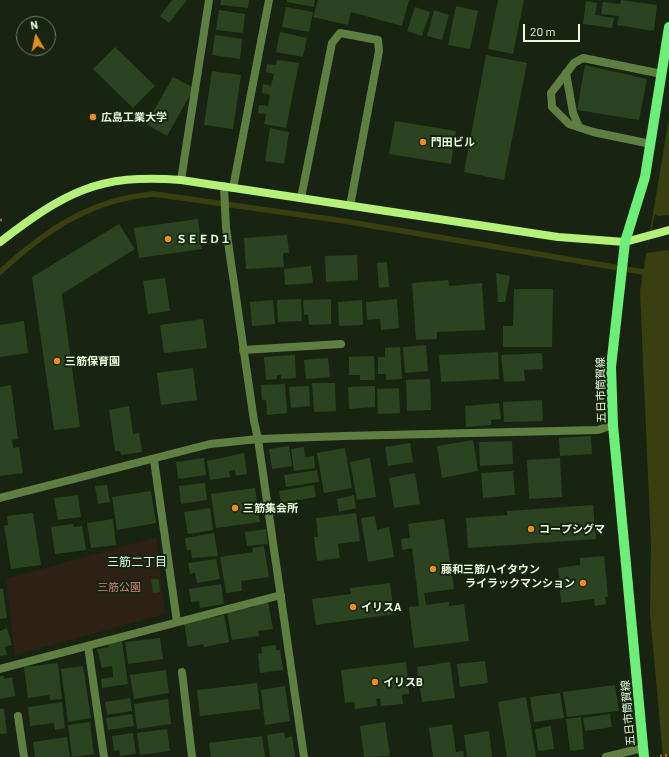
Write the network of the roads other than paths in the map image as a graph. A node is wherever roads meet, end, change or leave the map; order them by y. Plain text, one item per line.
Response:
1 (209, 0) edge
2 (269, 0) edge
3 (669, 27) edge
4 (566, 73) junction
5 (662, 74) junction
6 (579, 127) junction
7 (651, 144) junction
8 (181, 180) junction
9 (233, 188) junction
10 (224, 189) junction
11 (301, 198) junction
12 (350, 206) junction
13 (665, 231) edge
14 (0, 242) edge
15 (625, 242) junction
16 (341, 344) dead end
17 (243, 350) junction
18 (613, 426) junction
19 (258, 439) junction
20 (154, 460) junction
21 (0, 498) edge
22 (281, 595) junction
23 (177, 622) junction
24 (88, 646) junction
25 (0, 669) edge
26 (182, 672) dead end
27 (18, 716) dead end
28 (644, 752) edge
29 (24, 757) edge
30 (104, 757) edge
31 (192, 757) edge
32 (304, 757) edge
33 (606, 757) edge

1 - 8 street
2 - 9 street
3 - 5 main road, 五日市筒賀線
4 - 5 street
4 - 6 street
4 - 6 street
5 - 7 main road, 五日市筒賀線
6 - 7 street
7 - 15 main road, 五日市筒賀線
8 - 10 street
8 - 14 street
9 - 10 street
9 - 11 street
10 - 17 street
11 - 12 street
11 - 12 street
12 - 15 street
13 - 15 street
15 - 18 main road, 五日市筒賀線
16 - 17 street
17 - 19 street
18 - 19 street
18 - 28 main road, 五日市筒賀線
19 - 20 street
19 - 22 street
20 - 21 street
20 - 23 street
22 - 23 street
22 - 32 street
23 - 24 street
24 - 25 street
24 - 30 street
26 - 31 street
27 - 29 street
28 - 33 street

